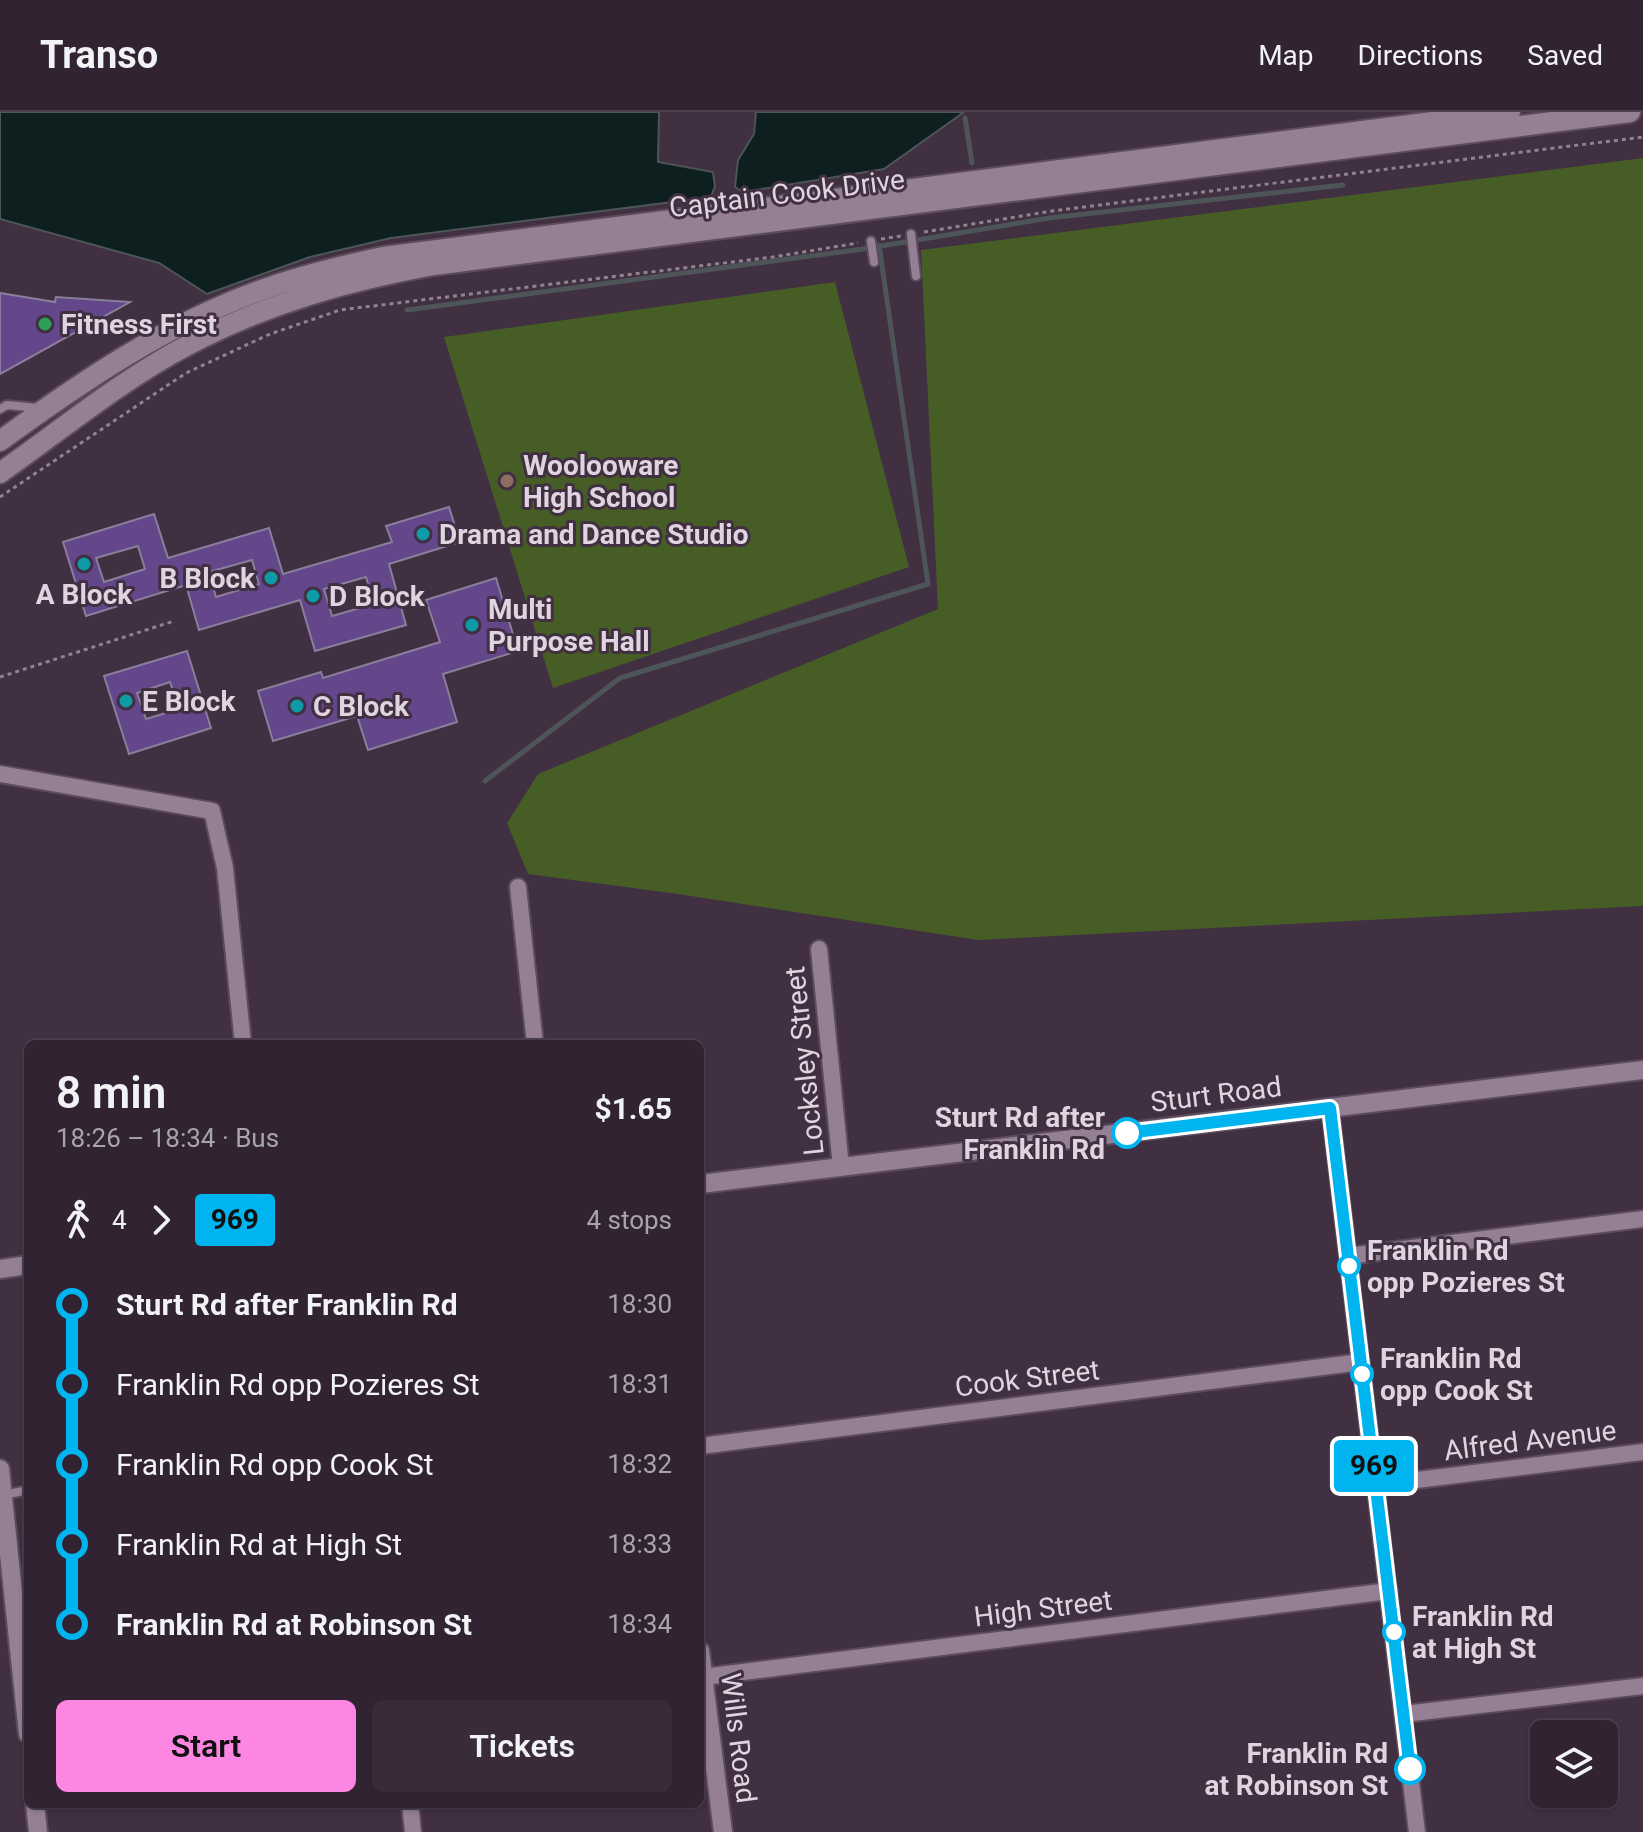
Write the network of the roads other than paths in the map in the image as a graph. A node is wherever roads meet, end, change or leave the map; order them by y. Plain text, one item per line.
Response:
1 (1510, 112) edge
2 (1630, 112) edge
3 (911, 235) road end
4 (871, 242) road end
5 (873, 257) dead end
6 (916, 276) dead end
7 (0, 409) edge
8 (44, 409) junction
9 (0, 441) edge
10 (0, 473) edge
11 (0, 774) edge
12 (518, 887) dead end
13 (819, 949) dead end
14 (243, 1040) edge
15 (535, 1040) edge
16 (1643, 1070) edge
17 (1330, 1108) junction
18 (841, 1167) junction
19 (704, 1184) edge
20 (1643, 1219) edge
21 (1348, 1256) junction
22 (24, 1266) edge
23 (0, 1269) edge
24 (1361, 1362) junction
25 (704, 1445) edge
26 (1643, 1452) edge
27 (0, 1469) edge
28 (1376, 1485) junction
29 (24, 1491) edge
30 (3, 1495) junction
31 (1389, 1591) junction
32 (7, 1596) edge
33 (24, 1676) edge
34 (704, 1677) edge
35 (1643, 1686) edge
36 (1404, 1714) junction
37 (704, 1718) edge
38 (35, 1808) edge
39 (410, 1808) edge
40 (38, 1832) edge
41 (413, 1832) edge
42 (723, 1832) edge
43 (1417, 1832) edge

1 - 8 main road, Captain Cook Drive
2 - 10 main road, Captain Cook Drive
3 - 6 lane
4 - 5 lane
7 - 8 lane
8 - 9 main road, Captain Cook Drive
11 - 14 street
12 - 15 street
13 - 18 street, Locksley Street
16 - 17 street, Sturt Road
17 - 18 street, Sturt Road
17 - 21 street
18 - 19 street, Sturt Road
20 - 21 street
21 - 24 street
22 - 23 street
24 - 25 street, Cook Street
24 - 28 street
26 - 28 street, Alfred Avenue
27 - 30 street
28 - 31 street
29 - 30 lane
30 - 32 street
31 - 34 street, High Street
31 - 36 street
32 - 33 street
35 - 36 street
36 - 43 street
37 - 42 street, Wills Road
38 - 40 street
39 - 41 street

